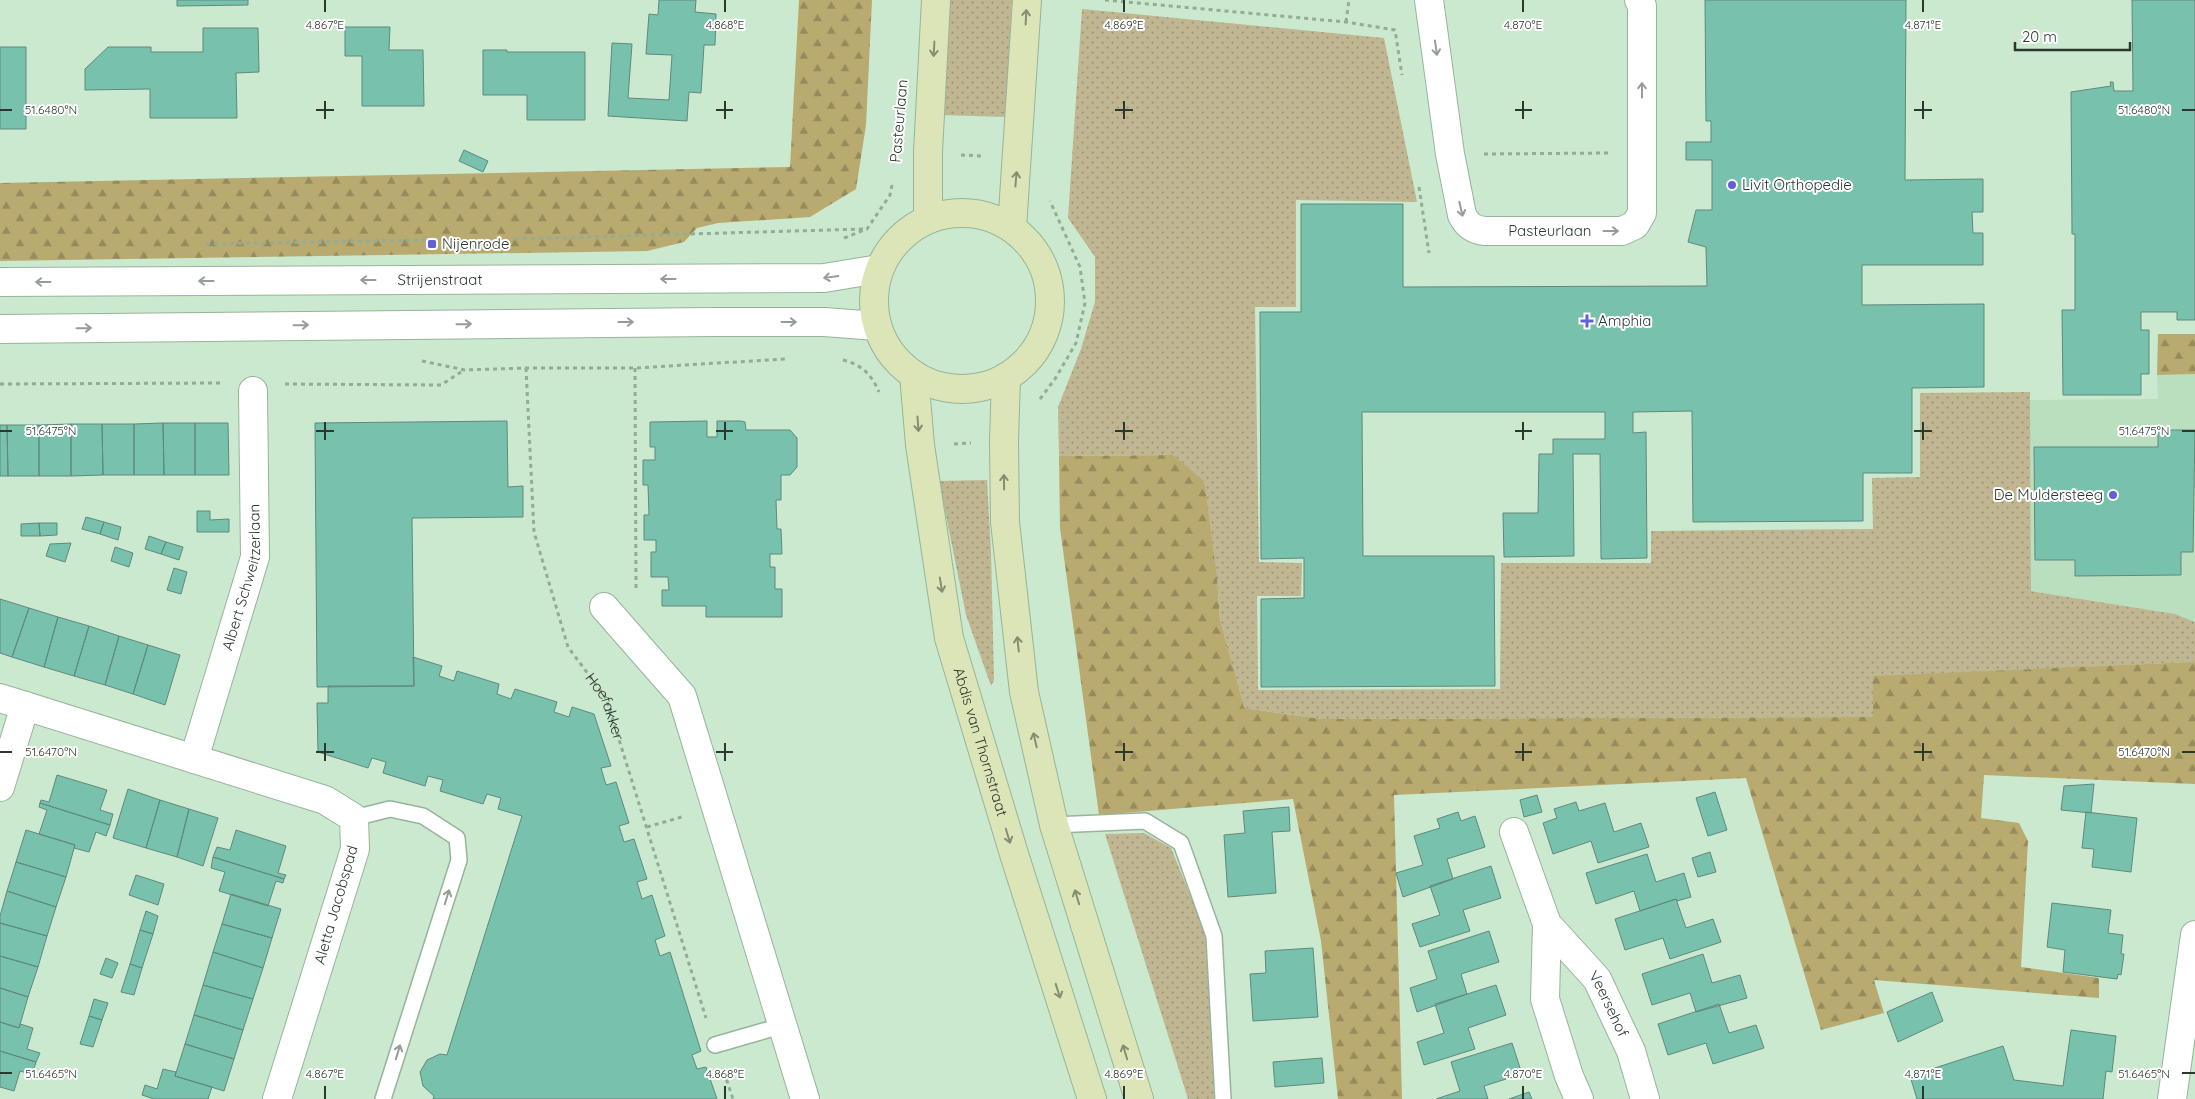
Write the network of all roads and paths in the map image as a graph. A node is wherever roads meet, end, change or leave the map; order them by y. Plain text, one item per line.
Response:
1 (936, 0) edge
2 (1027, 0) edge
3 (1105, 0) edge
4 (1349, 0) edge
5 (1429, 0) edge
6 (1640, 0) edge
7 (1346, 22) junction
8 (1402, 78) dead end
9 (928, 152) junction
10 (1642, 153) junction
11 (1450, 154) junction
12 (1018, 158) junction
13 (893, 178) dead end
14 (1418, 181) dead end
15 (928, 219) junction
16 (1012, 228) junction
17 (867, 229) junction
18 (515, 239) dead end
19 (842, 239) dead end
20 (429, 240) dead end
21 (199, 244) dead end
22 (1429, 253) dead end
23 (879, 269) junction
24 (0, 282) edge
25 (877, 326) junction
26 (0, 329) edge
27 (526, 368) dead end
28 (914, 375) junction
29 (1006, 377) junction
30 (253, 391) dead end
31 (604, 607) dead end
32 (12, 702) edge
33 (194, 759) junction
34 (0, 788) edge
35 (354, 818) junction
36 (1054, 825) junction
37 (1514, 832) dead end
38 (1548, 924) junction
39 (2195, 935) edge
40 (781, 1026) junction
41 (715, 1045) junction
42 (277, 1099) edge
43 (384, 1099) edge
44 (734, 1099) edge
45 (805, 1099) edge
46 (1092, 1099) edge
47 (1139, 1099) edge
48 (1223, 1099) edge
49 (1579, 1099) edge
50 (1645, 1099) edge
51 (2172, 1099) edge

1 -> 9 main road, Pasteurlaan
12 -> 2 main road
3 - 7 path
4 - 7 path
5 -> 11 street, Pasteurlaan
10 -> 6 street, Pasteurlaan
7 - 8 path
9 - 12 path
9 - 15 main road, Pasteurlaan
10 - 11 path
11 -> 10 street, Pasteurlaan
16 -> 12 main road
13 - 17 path, Pasteurlaan
14 - 22 path
15 - 16 main road
15 - 23 main road
16 - 29 main road
17 - 18 path
17 - 19 path
20 - 21 path
23 -> 24 street, Strijenstraat
23 - 25 main road
26 -> 25 street
25 - 28 main road
27 - 41 path, Hoefakker
28 - 29 main road
28 -> 46 main road, Abdis van Thornstraat
36 -> 29 main road
30 - 33 street, Albert Schweitzerlaan
31 - 40 street
32 - 33 street
32 - 34 street
33 - 35 street
35 - 42 street, Aletta Jacobspad
43 -> 35 lane
47 -> 36 main road
36 - 48 lane
37 - 38 street, Veersehof
38 - 49 street, Veersehof
38 - 50 street, Veersehof
39 - 51 street
40 - 41 lane
40 - 45 street
41 - 44 path, Hoefakker

